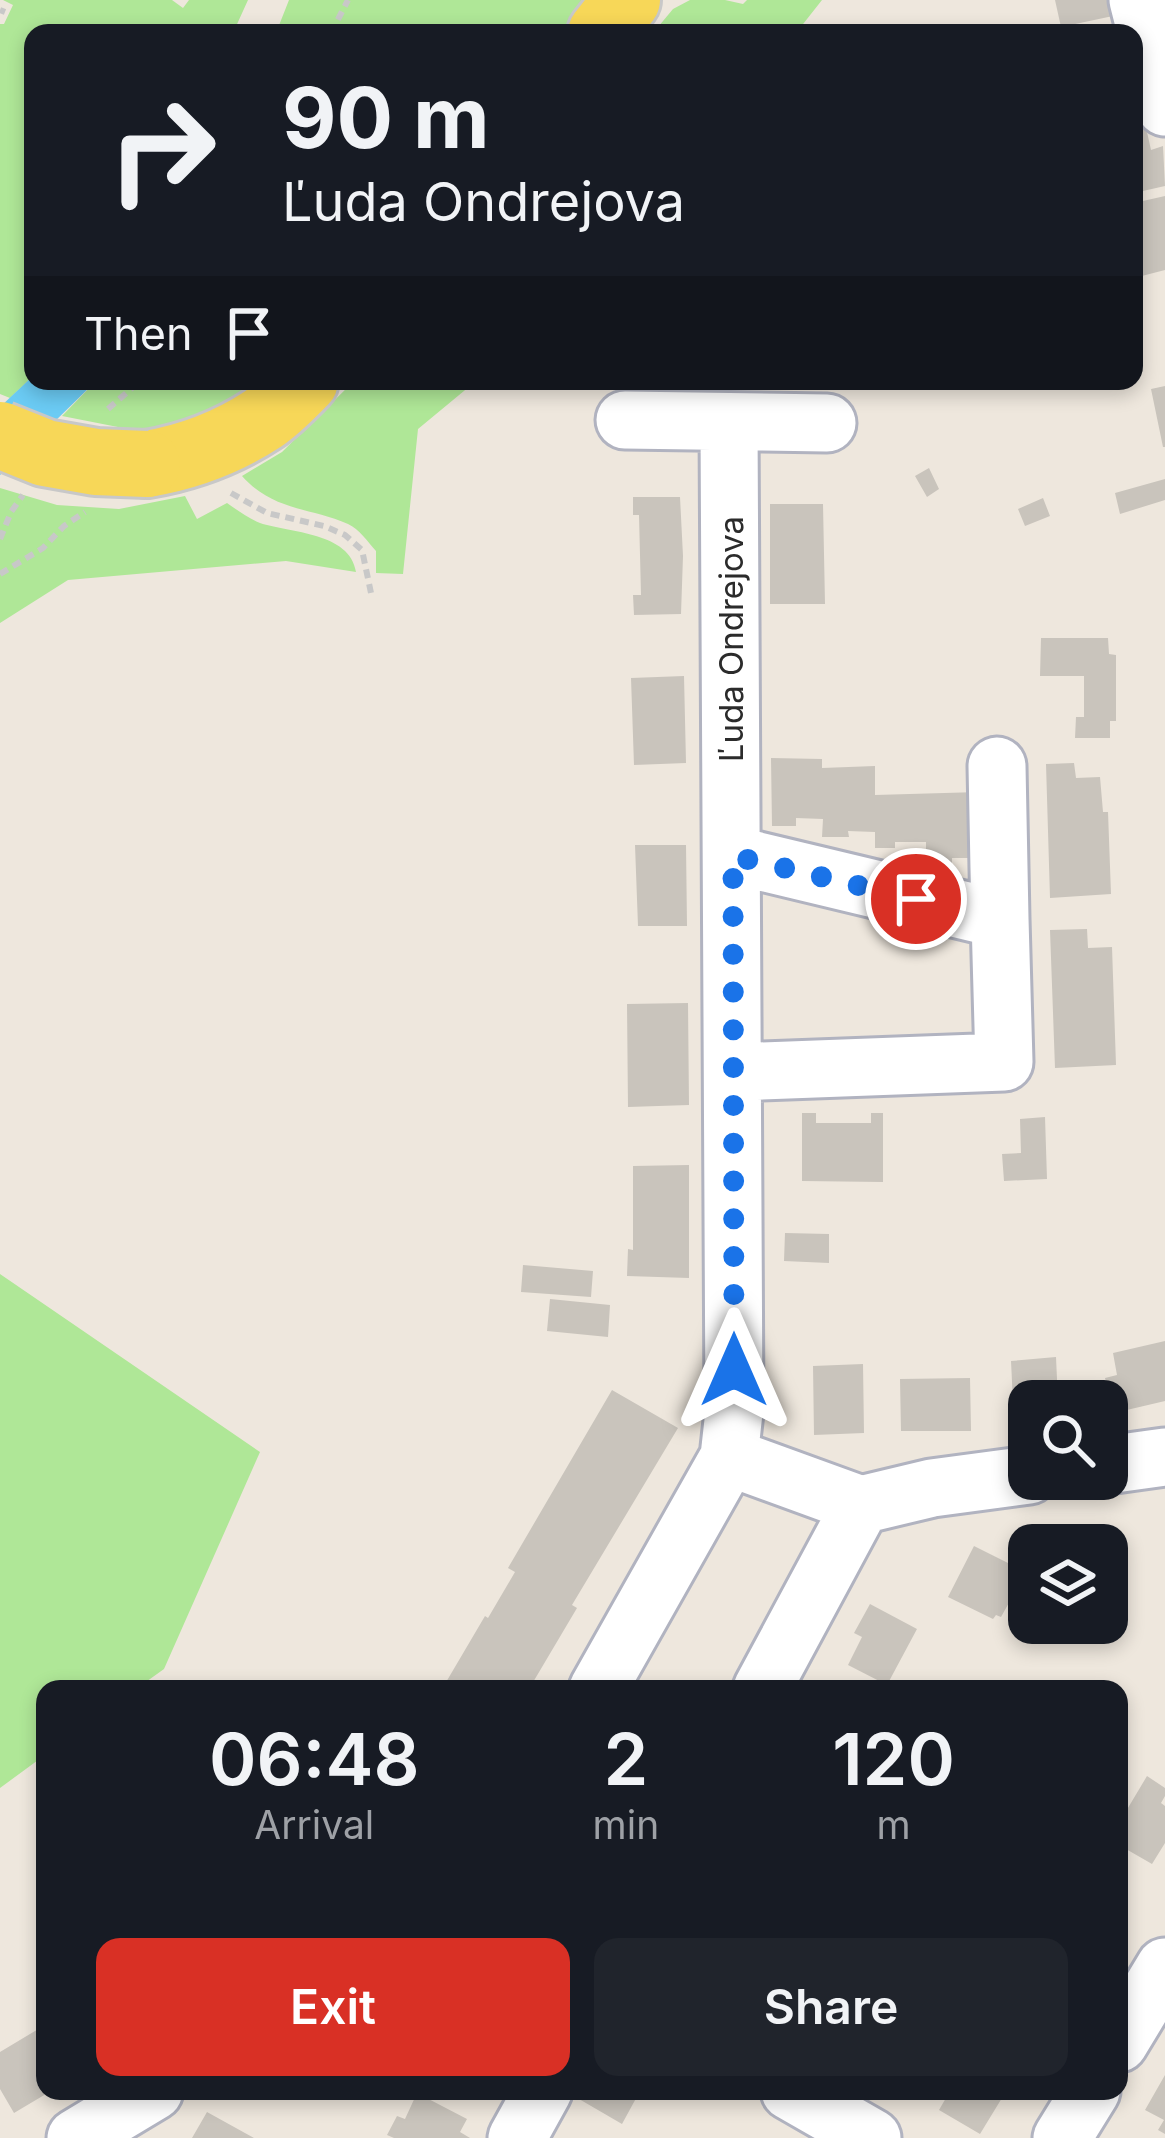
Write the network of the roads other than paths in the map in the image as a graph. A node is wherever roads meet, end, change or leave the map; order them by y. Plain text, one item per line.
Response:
1 (627, 0) edge
2 (1138, 0) edge
3 (608, 24) edge
4 (1165, 107) edge
5 (295, 390) edge
6 (625, 420) dead end
7 (729, 422) junction
8 (827, 423) dead end
9 (0, 435) edge
10 (997, 766) dead end
11 (733, 856) junction
12 (1000, 919) junction
13 (734, 1072) junction
14 (729, 1457) junction
15 (1165, 1457) edge
16 (1128, 1462) edge
17 (1008, 1478) edge
18 (861, 1505) junction
19 (603, 1680) edge
20 (767, 1680) edge
21 (1165, 1967) edge
22 (1128, 2029) edge
23 (139, 2100) edge
24 (538, 2100) edge
25 (806, 2100) edge
26 (1085, 2100) edge
27 (76, 2138) edge
28 (517, 2138) edge
29 (872, 2138) edge
30 (1062, 2138) edge

1 - 3 main road
2 - 4 street
5 - 9 main road, bridge
6 - 7 street
7 - 8 street
7 - 11 street, Ľuda Ondrejova
10 - 12 street
11 - 12 street
11 - 13 street, Ľuda Ondrejova
12 - 13 street
13 - 14 street, Ľuda Ondrejova
14 - 18 street
14 - 19 street, Ľuda Ondrejova
15 - 16 street
17 - 18 street
18 - 20 street
21 - 22 street
23 - 27 street
24 - 28 street
25 - 29 street
26 - 30 street

